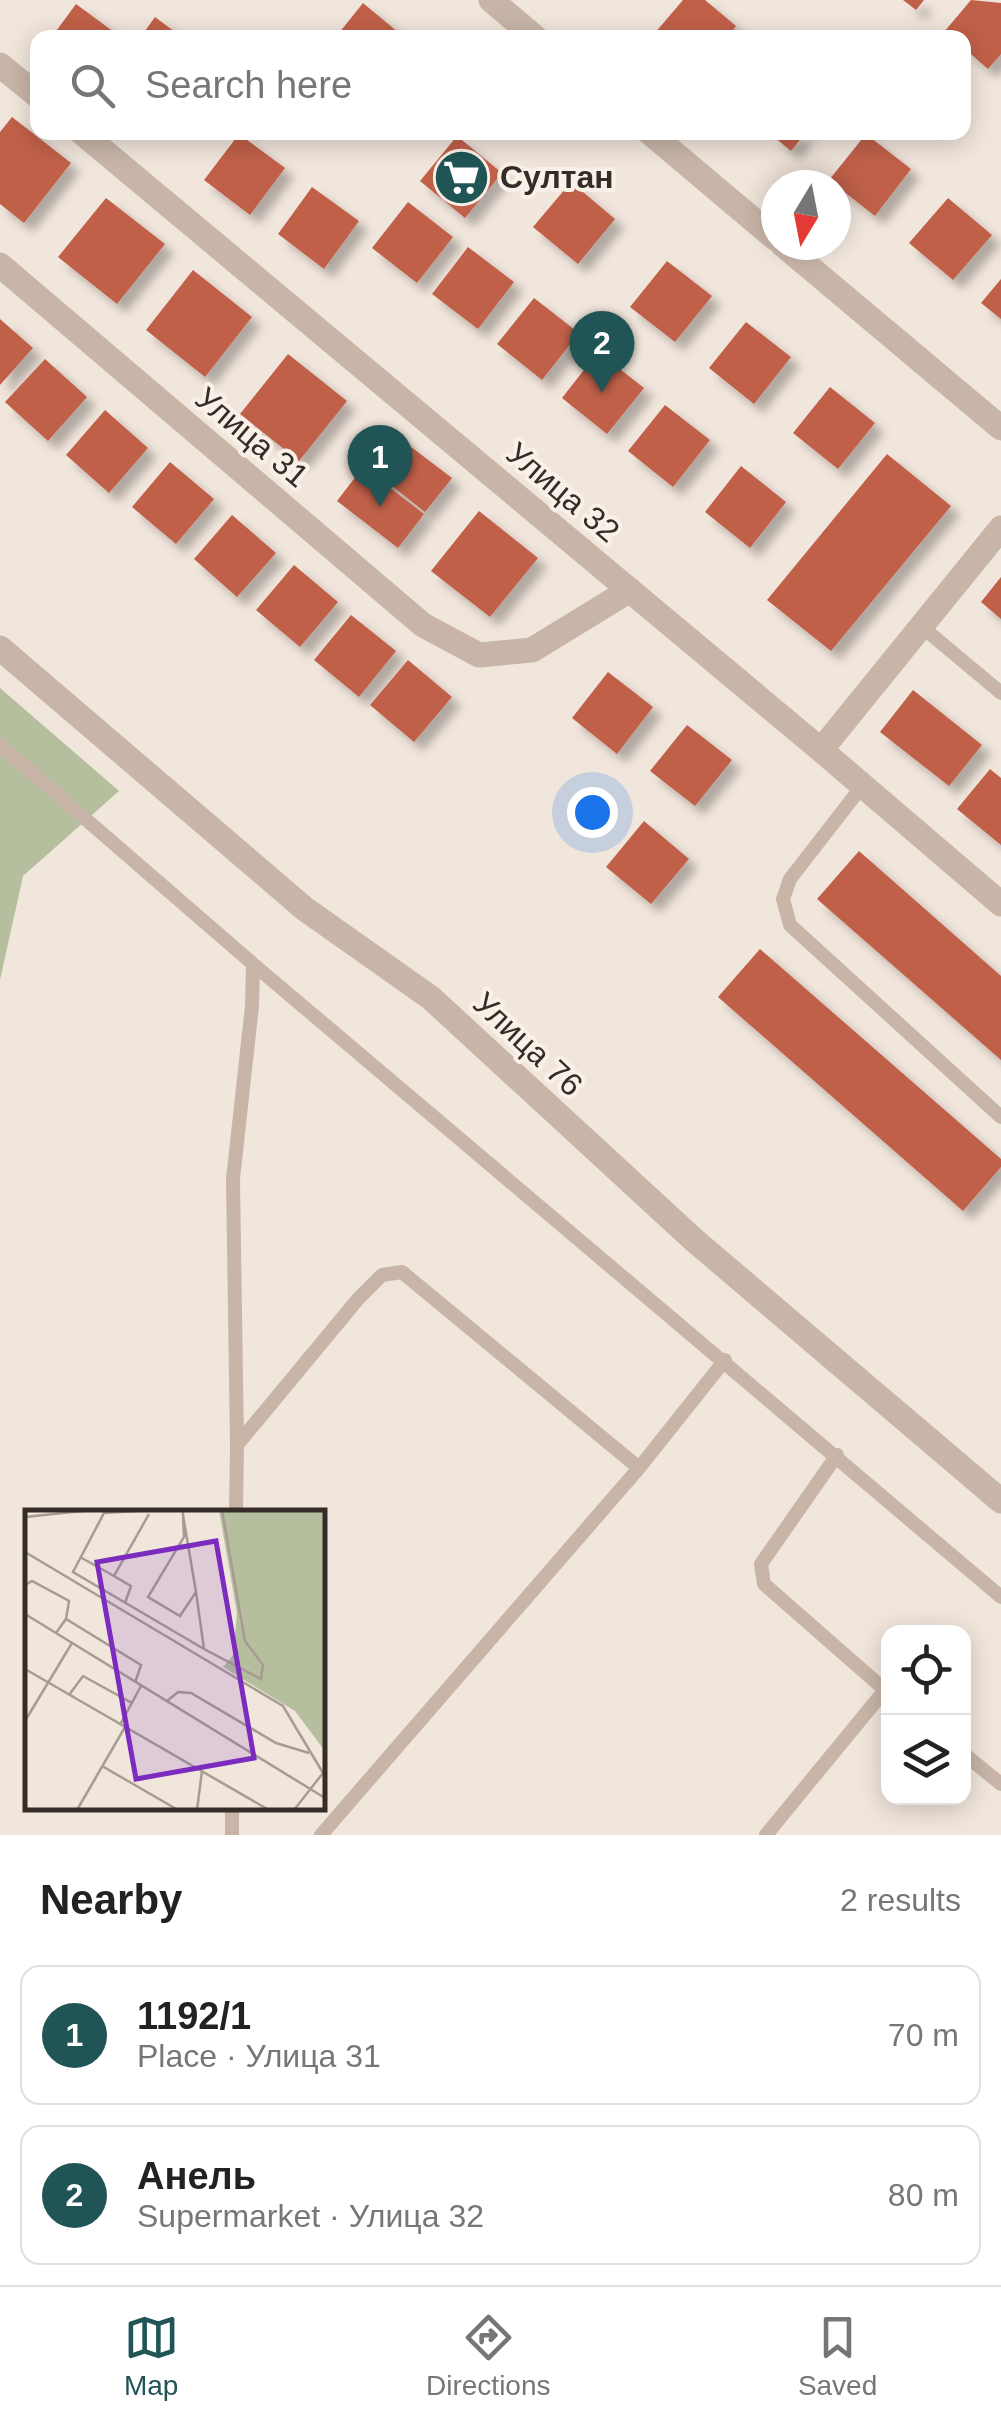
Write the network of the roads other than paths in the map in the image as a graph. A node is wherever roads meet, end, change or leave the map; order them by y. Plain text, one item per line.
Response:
1 (491, 0) edge
2 (527, 30) edge
3 (0, 65) edge
4 (30, 89) edge
5 (91, 140) edge
6 (658, 140) edge
7 (761, 226) edge
8 (801, 260) edge
9 (0, 265) edge
10 (1001, 428) edge
11 (1001, 528) edge
12 (630, 590) junction
13 (921, 626) junction
14 (0, 648) edge
15 (1001, 693) edge
16 (0, 745) edge
17 (821, 750) junction
18 (864, 785) junction
19 (1001, 904) edge
20 (253, 964) junction
21 (1001, 1118) edge
22 (725, 1360) junction
23 (237, 1445) junction
24 (836, 1455) junction
25 (639, 1468) junction
26 (1001, 1501) edge
27 (236, 1510) edge
28 (1001, 1596) edge
29 (881, 1688) edge
30 (881, 1698) edge
31 (971, 1760) edge
32 (1001, 1784) edge
33 (321, 1835) edge
34 (766, 1835) edge

1 - 2 street
3 - 4 street
5 - 12 street, Улица 32
6 - 7 street
8 - 10 street
9 - 12 street, Улица 31
11 - 13 street
12 - 17 street, Улица 32
13 - 15 lane
13 - 17 street
14 - 26 street, Улица 76
16 - 20 lane
17 - 18 street, Улица 32
18 - 19 street, Улица 32
18 - 21 lane
20 - 22 lane
20 - 23 lane
22 - 24 lane
22 - 25 lane
23 - 25 lane
23 - 27 lane
24 - 28 lane
24 - 29 lane
25 - 33 lane
30 - 34 lane
31 - 32 lane

